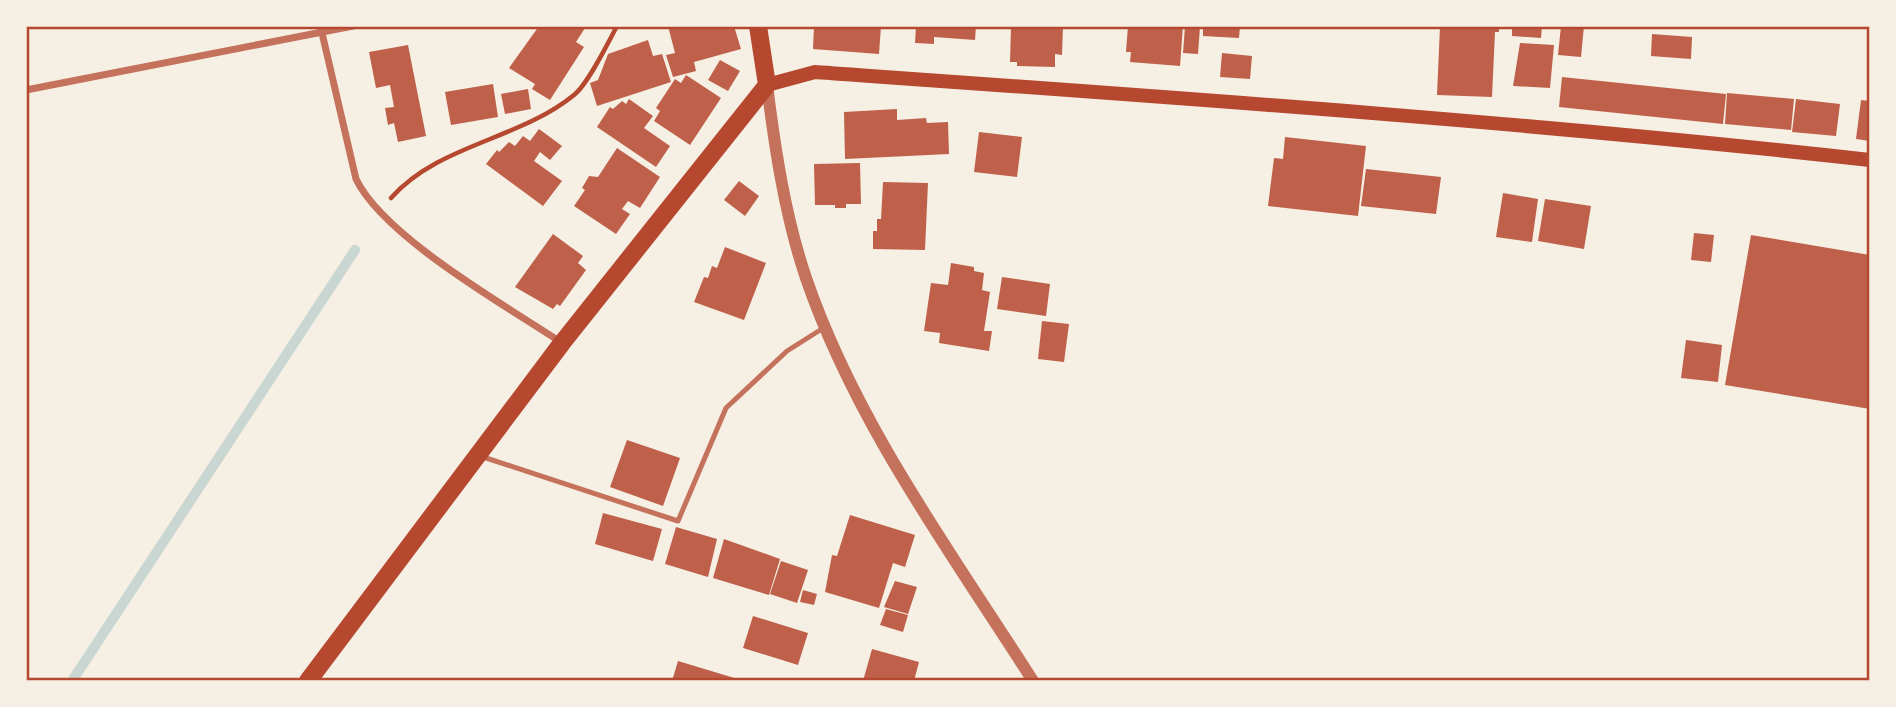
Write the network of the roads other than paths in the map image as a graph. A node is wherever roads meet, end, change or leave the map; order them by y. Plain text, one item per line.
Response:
1 (353, 26) edge
2 (758, 26) edge
3 (322, 33) junction
4 (767, 85) junction
5 (26, 90) edge
6 (1870, 160) edge
7 (825, 327) junction
8 (562, 343) junction
9 (478, 456) junction
10 (308, 681) edge
11 (1033, 681) edge

1 - 3 street
2 - 4 main road
3 - 5 street
3 - 8 street
4 - 6 main road
4 - 7 street
4 - 8 main road
7 - 9 lane
7 - 11 street
8 - 9 main road
9 - 10 main road

